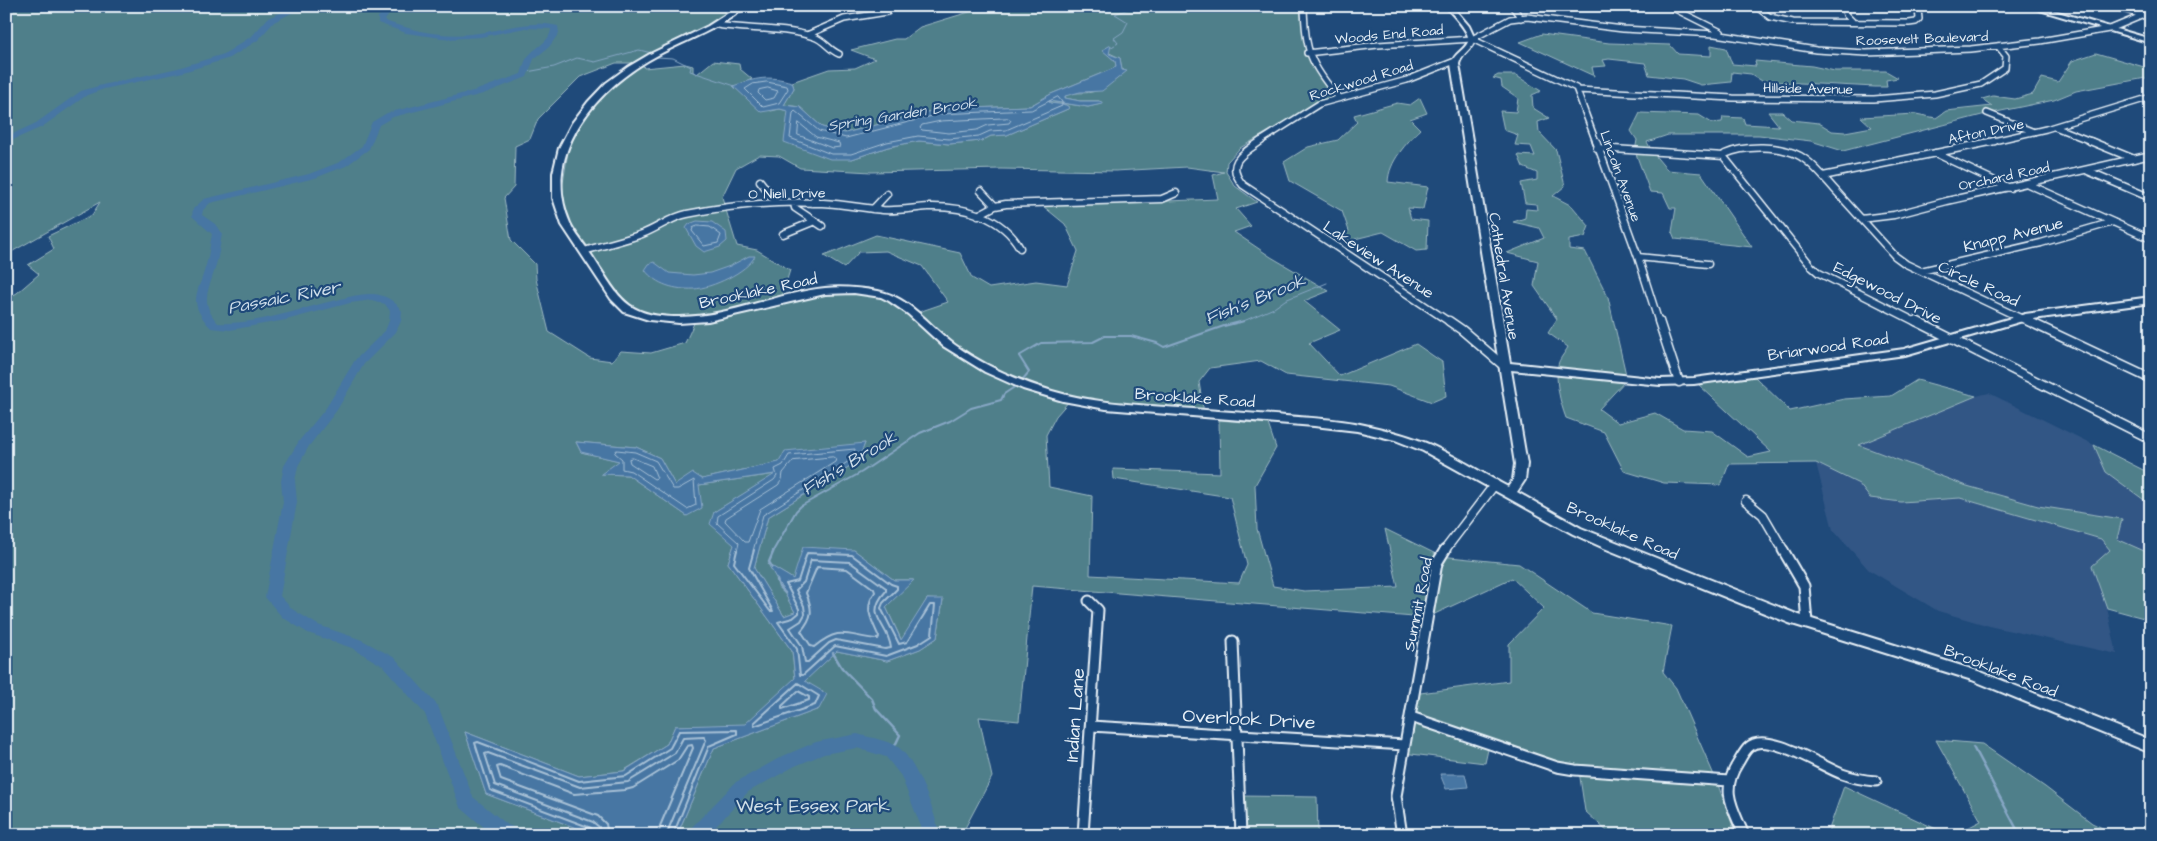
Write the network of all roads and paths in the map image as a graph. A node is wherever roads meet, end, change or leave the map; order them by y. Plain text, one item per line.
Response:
1 (743, 6) edge
2 (1304, 6) edge
3 (1448, 6) edge
4 (1512, 6) edge
5 (1669, 6) edge
6 (1756, 6) edge
7 (1844, 6) edge
8 (1915, 6) edge
9 (2029, 6) edge
10 (2111, 6) edge
11 (887, 12) dead end
12 (2151, 12) edge
13 (2143, 15) junction
14 (1521, 18) junction
15 (1852, 21) junction
16 (717, 26) junction
17 (2109, 29) junction
18 (807, 35) junction
19 (1728, 35) junction
20 (1472, 39) junction
21 (2151, 41) edge
22 (1998, 46) junction
23 (1307, 53) junction
24 (839, 54) dead end
25 (1455, 61) junction
26 (1577, 90) junction
27 (2151, 97) edge
28 (1338, 98) junction
29 (1987, 113) dead end
30 (2055, 127) junction
31 (2034, 132) junction
32 (1597, 148) junction
33 (1935, 153) junction
34 (2151, 155) edge
35 (1724, 156) junction
36 (2142, 157) junction
37 (2134, 159) junction
38 (2151, 161) edge
39 (2088, 171) junction
40 (1823, 176) junction
41 (1237, 178) joint
42 (760, 180) dead end
43 (2028, 184) junction
44 (2010, 188) junction
45 (981, 191) dead end
46 (819, 193) dead end
47 (1176, 193) dead end
48 (887, 194) dead end
49 (2151, 198) edge
50 (794, 202) junction
51 (777, 203) junction
52 (812, 203) junction
53 (995, 206) junction
54 (939, 207) junction
55 (873, 209) junction
56 (978, 215) junction
57 (937, 216) dead end
58 (1861, 219) junction
59 (815, 221) junction
60 (2112, 222) junction
61 (822, 226) dead end
62 (1018, 227) dead end
63 (1009, 230) junction
64 (783, 234) dead end
65 (2151, 239) edge
66 (1020, 248) dead end
67 (584, 251) junction
68 (1638, 257) junction
69 (1708, 264) dead end
70 (1920, 271) junction
71 (2148, 302) edge
72 (2021, 318) junction
73 (1950, 340) junction
74 (1504, 366) junction
75 (2151, 379) edge
76 (1679, 382) junction
77 (2151, 439) edge
78 (1495, 484) junction
79 (1510, 493) junction
80 (1746, 501) dead end
81 (1089, 601) dead end
82 (1807, 623) junction
83 (1233, 640) dead end
84 (1411, 717) junction
85 (1091, 726) junction
86 (1238, 735) junction
87 (1405, 745) junction
88 (2151, 747) edge
89 (1729, 781) junction
90 (1876, 781) dead end
91 (1083, 835) edge
92 (1241, 835) edge
93 (1402, 835) edge
94 (1744, 835) edge

1 - 16 street, Brooklake Road
2 - 23 street
3 - 20 street
4 - 14 street
5 - 19 street
6 - 15 street
7 - 15 street
8 - 15 street
9 - 17 street
10 - 13 street
11 - 18 street
12 - 13 street, Roosevelt Boulevard
13 - 17 street, Roosevelt Boulevard
14 - 19 street, Roosevelt Boulevard
14 - 20 street, Roosevelt Boulevard
16 - 18 street
16 - 67 street, Brooklake Road
17 - 21 street
17 - 22 street, Roosevelt Boulevard
18 - 24 street
19 - 22 street, Roosevelt Boulevard
20 - 23 street, Woods End Road
20 - 25 street, Rockwood Road
20 - 26 street
22 - 26 street, Hillside Avenue
23 - 28 street
25 - 28 street, Rockwood Road
25 - 74 street, Cathedral Avenue
26 - 32 street, Lincoln Avenue
27 - 30 street, Afton Drive
28 - 41 street, Rockwood Road
29 - 31 street
30 - 31 street, Afton Drive
30 - 37 street
31 - 33 street, Afton Drive
32 - 35 street
32 - 68 street, Lincoln Avenue
33 - 40 street, Afton Drive
33 - 44 street
34 - 36 street, Orchard Road
35 - 40 street
35 - 73 street, Edgewood Drive
36 - 37 street, Orchard Road
36 - 38 street
37 - 39 street, Orchard Road
39 - 43 street, Orchard Road
39 - 49 street
40 - 58 street, Circle Road
41 - 74 street, Lakeview Avenue
42 - 51 street
43 - 44 street, Orchard Road
43 - 60 street
44 - 58 street, Orchard Road
45 - 53 street
46 - 52 street
47 - 53 street
48 - 55 street
50 - 51 street, O Niell Drive
50 - 52 street, O Niell Drive
50 - 59 street
51 - 67 street, O Niell Drive
52 - 55 street, O Niell Drive
53 - 56 street
54 - 55 street, O Niell Drive
54 - 56 street, O Niell Drive
54 - 57 street
56 - 63 street, O Niell Drive
58 - 70 street, Circle Road
59 - 61 street
59 - 64 street
60 - 65 street
60 - 70 street, Knapp Avenue
62 - 63 street
63 - 66 street
67 - 78 street, Brooklake Road
68 - 69 street
68 - 76 street, Lincoln Avenue
70 - 72 street, Circle Road
71 - 72 street, Briarwood Road
72 - 73 street, Briarwood Road
72 - 75 street, Circle Road
73 - 76 street, Briarwood Road
73 - 77 street, Edgewood Drive
74 - 76 street, Briarwood Road
74 - 79 street, Cathedral Avenue
78 - 79 street, Brooklake Road
78 - 84 street, Summit Road
79 - 82 street, Brooklake Road
80 - 82 street
81 - 85 street, Indian Lane
82 - 88 street, Brooklake Road
83 - 86 street
84 - 87 street, Summit Road
84 - 89 street
85 - 86 street, Overlook Drive
85 - 91 street, Indian Lane
86 - 87 street, Overlook Drive
86 - 92 street
87 - 93 street
89 - 90 street
89 - 94 street

